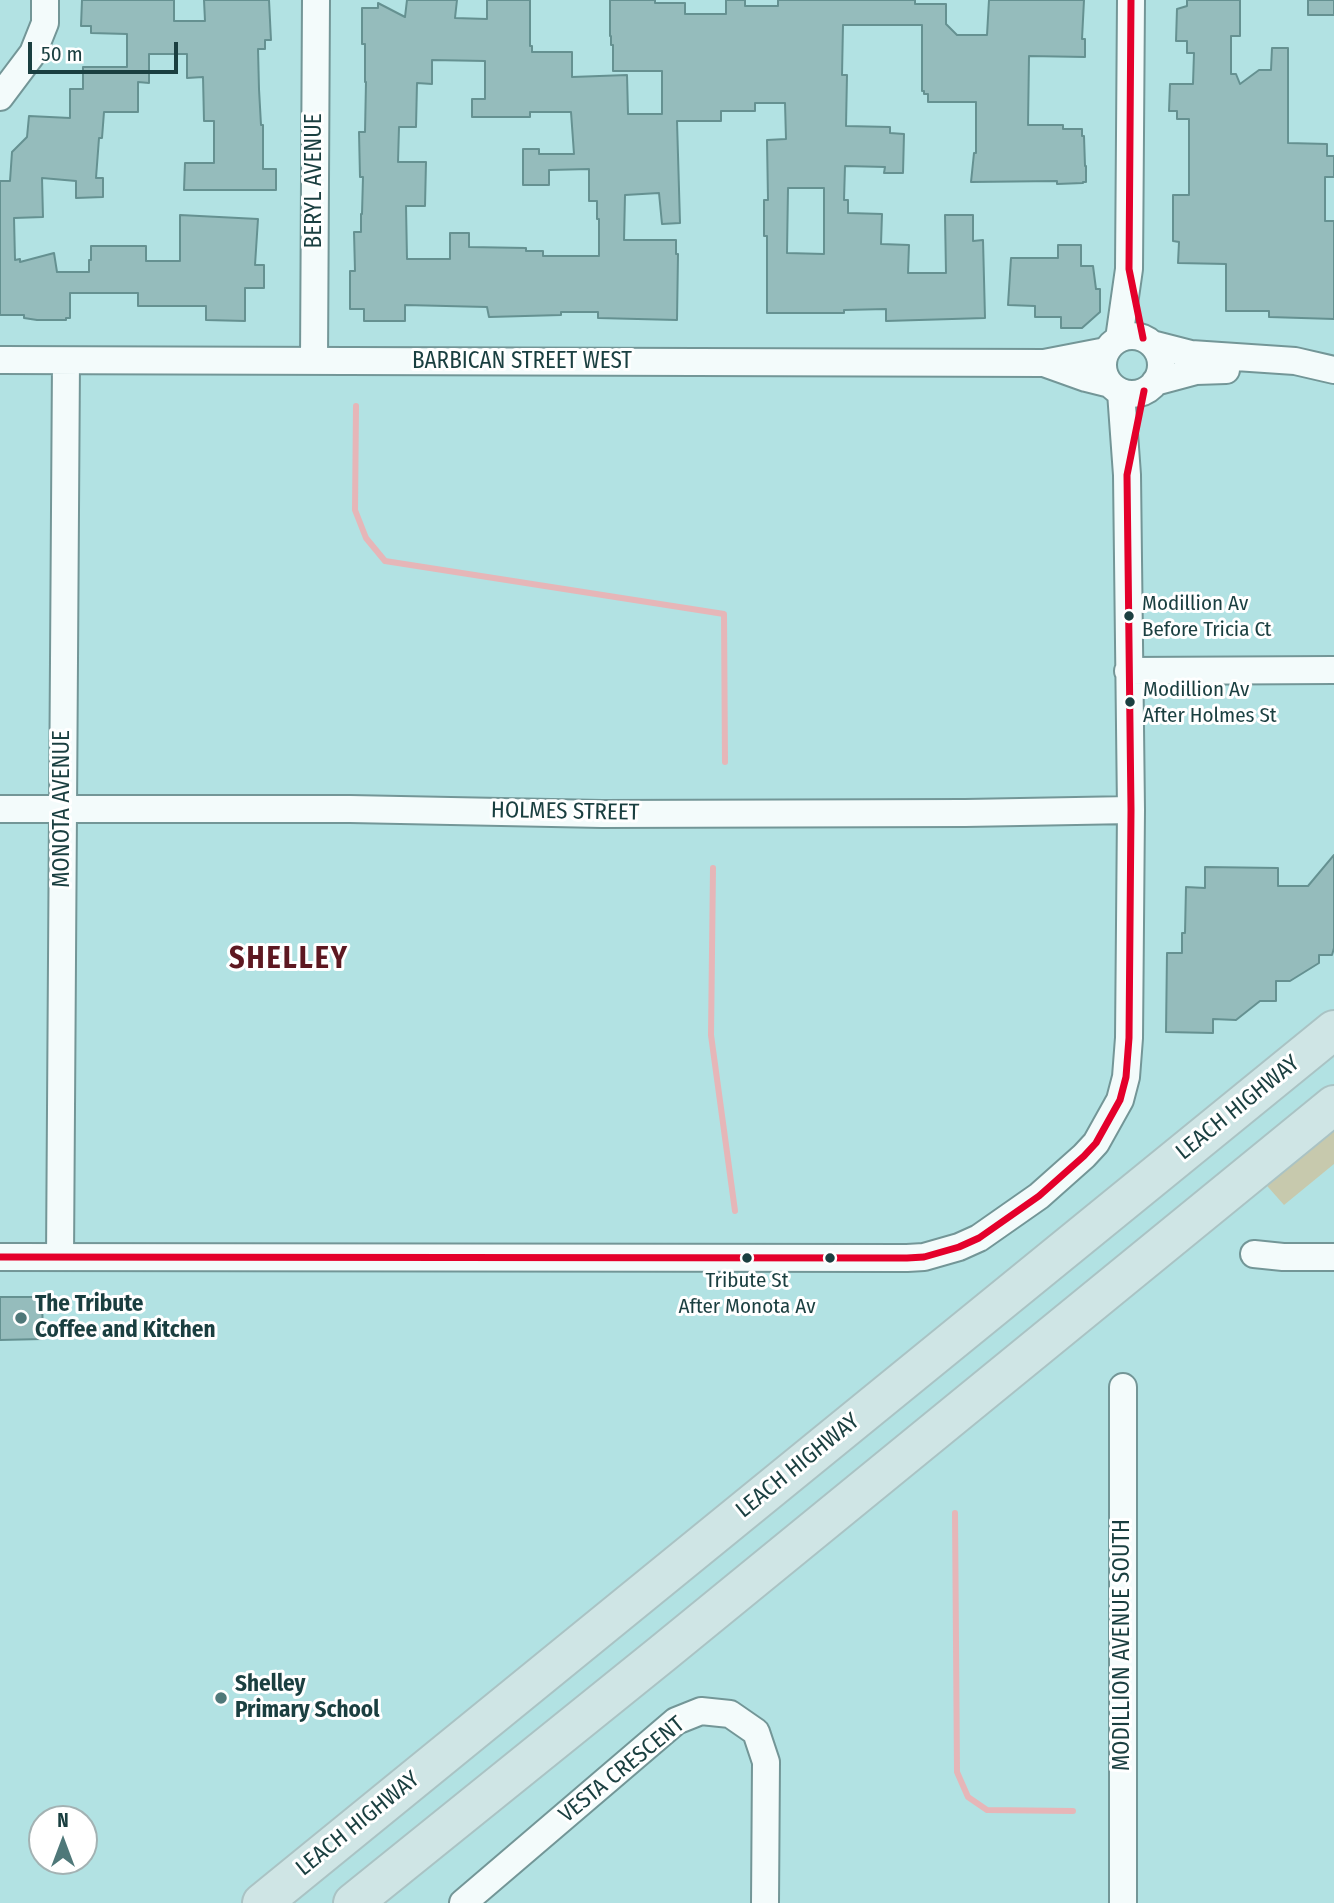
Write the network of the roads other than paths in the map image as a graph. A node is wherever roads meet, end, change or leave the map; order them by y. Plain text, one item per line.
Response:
1 (45, 0) edge
2 (316, 0) edge
3 (1131, 0) edge
4 (0, 97) edge
5 (1130, 343) junction
6 (0, 360) edge
7 (66, 361) junction
8 (314, 361) junction
9 (1044, 363) junction
10 (1334, 370) edge
11 (1132, 387) junction
12 (1334, 387) edge
13 (1334, 670) edge
14 (1128, 671) junction
15 (0, 809) edge
16 (63, 810) junction
17 (1130, 810) junction
18 (1334, 1030) edge
19 (1334, 1104) edge
20 (1254, 1254) dead end
21 (0, 1257) edge
22 (60, 1257) junction
23 (1334, 1257) edge
24 (1123, 1387) dead end
25 (262, 1903) edge
26 (353, 1903) edge
27 (463, 1903) edge
28 (765, 1903) edge
29 (1123, 1903) edge

1 - 4 street
2 - 8 street, BERYL AVENUE
3 - 5 street
5 - 9 street, BARBICAN STREET WEST
5 - 10 street
5 - 11 street
5 - 11 street
6 - 7 street, BARBICAN STREET WEST
7 - 8 street, BARBICAN STREET WEST
7 - 16 street, MONOTA AVENUE
8 - 9 street, BARBICAN STREET WEST
9 - 11 street, BARBICAN STREET WEST
11 - 12 street
11 - 14 street
13 - 14 street
14 - 17 street
15 - 16 street, HOLMES STREET
16 - 17 street, HOLMES STREET
16 - 22 street, MONOTA AVENUE
17 - 22 street
18 - 25 highway, LEACH HIGHWAY
19 - 26 highway
20 - 23 street
21 - 22 street
24 - 29 street, MODILLION AVENUE SOUTH
27 - 28 street, VESTA CRESCENT

